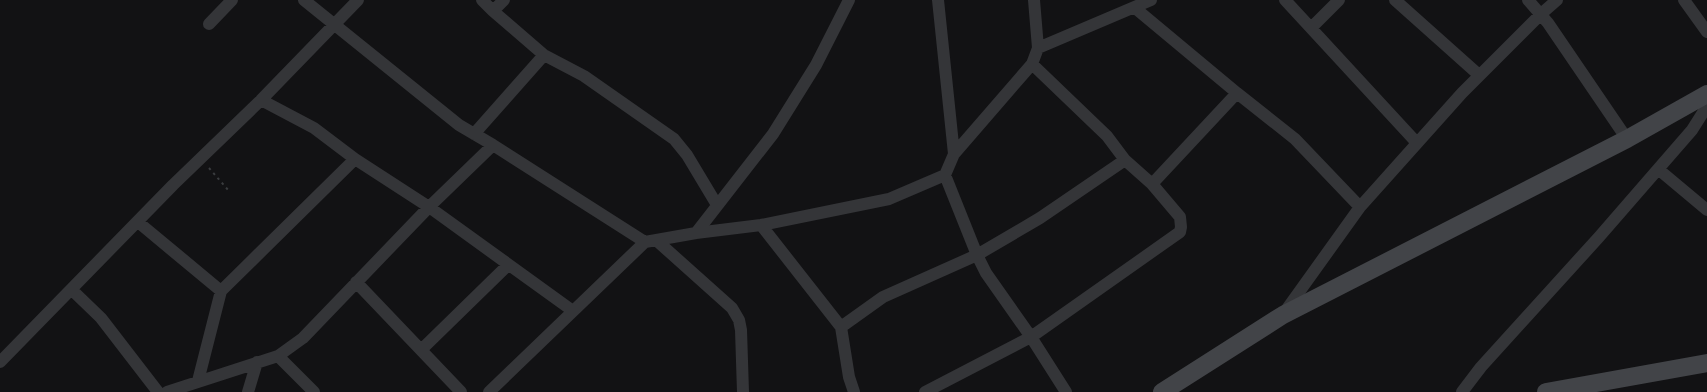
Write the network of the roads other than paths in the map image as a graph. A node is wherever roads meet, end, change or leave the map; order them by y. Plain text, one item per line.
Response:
1 (232, 0) edge
2 (304, 0) edge
3 (358, 0) edge
4 (482, 0) edge
5 (504, 0) edge
6 (849, 0) edge
7 (938, 0) edge
8 (1034, 0) edge
9 (1151, 0) edge
10 (1285, 0) edge
11 (1339, 0) edge
12 (1395, 0) edge
13 (1528, 0) edge
14 (1557, 0) edge
15 (1684, 0) edge
16 (1135, 8) junction
17 (494, 11) junction
18 (1541, 14) junction
19 (209, 24) dead end
20 (334, 25) junction
21 (1311, 28) junction
22 (1707, 32) edge
23 (1038, 48) junction
24 (544, 55) junction
25 (1032, 64) junction
26 (1479, 75) junction
27 (1237, 93) junction
28 (1707, 94) edge
29 (261, 100) junction
30 (1707, 104) edge
31 (474, 134) junction
32 (1627, 139) junction
33 (1417, 143) junction
34 (493, 145) junction
35 (954, 154) junction
36 (355, 159) junction
37 (1125, 160) junction
38 (1658, 169) junction
39 (945, 175) junction
40 (1152, 184) junction
41 (717, 205) junction
42 (1360, 207) junction
43 (429, 208) junction
44 (1707, 210) edge
45 (138, 222) junction
46 (761, 225) junction
47 (696, 233) junction
48 (650, 241) junction
49 (977, 255) junction
50 (508, 264) junction
51 (356, 282) junction
52 (72, 290) junction
53 (221, 291) junction
54 (573, 311) junction
55 (1283, 316) junction
56 (841, 328) junction
57 (1031, 337) junction
58 (421, 350) junction
59 (278, 356) junction
60 (0, 362) edge
61 (257, 362) junction
62 (1707, 363) edge
63 (198, 381) junction
64 (1167, 390) edge
65 (1568, 390) edge
66 (158, 392) edge
67 (167, 392) edge
68 (248, 392) edge
69 (314, 392) edge
70 (461, 392) edge
71 (490, 392) edge
72 (743, 392) edge
73 (854, 392) edge
74 (925, 392) edge
75 (1066, 392) edge
76 (1462, 392) edge
77 (1546, 392) edge

1 - 19 street
2 - 20 street
3 - 20 street
4 - 17 street
5 - 17 street
6 - 41 street
7 - 35 street
8 - 23 street
9 - 16 street
10 - 21 street
11 - 21 street
12 - 26 street
13 - 18 street
14 - 18 street
15 - 22 street
16 - 23 street
16 - 27 street
17 - 24 street
18 - 26 street
18 - 32 street
20 - 29 street
20 - 31 street
21 - 33 street
23 - 25 street
24 - 31 street
24 - 41 street
25 - 35 street
25 - 37 street
26 - 33 street
27 - 40 street
27 - 42 street
28 - 32 main road
29 - 36 street
29 - 45 street
30 - 38 street
31 - 34 street
32 - 55 main road
33 - 42 street
34 - 43 street
34 - 48 street
35 - 39 street
36 - 43 street
36 - 53 street
37 - 40 street
37 - 49 street
38 - 44 street
38 - 76 street
39 - 46 street
39 - 49 street
40 - 57 street
41 - 47 street
42 - 55 street
43 - 50 street
43 - 51 street
45 - 52 street
45 - 53 street
46 - 47 street
46 - 56 street
47 - 48 street
48 - 54 street
48 - 72 street
49 - 56 street
49 - 57 street
50 - 54 street
50 - 58 street
51 - 58 street
51 - 59 street
52 - 60 street
52 - 66 street
53 - 63 street
54 - 71 street
55 - 64 main road
56 - 73 street
57 - 74 street
57 - 75 street
58 - 70 street
59 - 61 street
59 - 69 street
61 - 63 street
61 - 68 street
62 - 65 main road
63 - 67 street
65 - 77 main road

